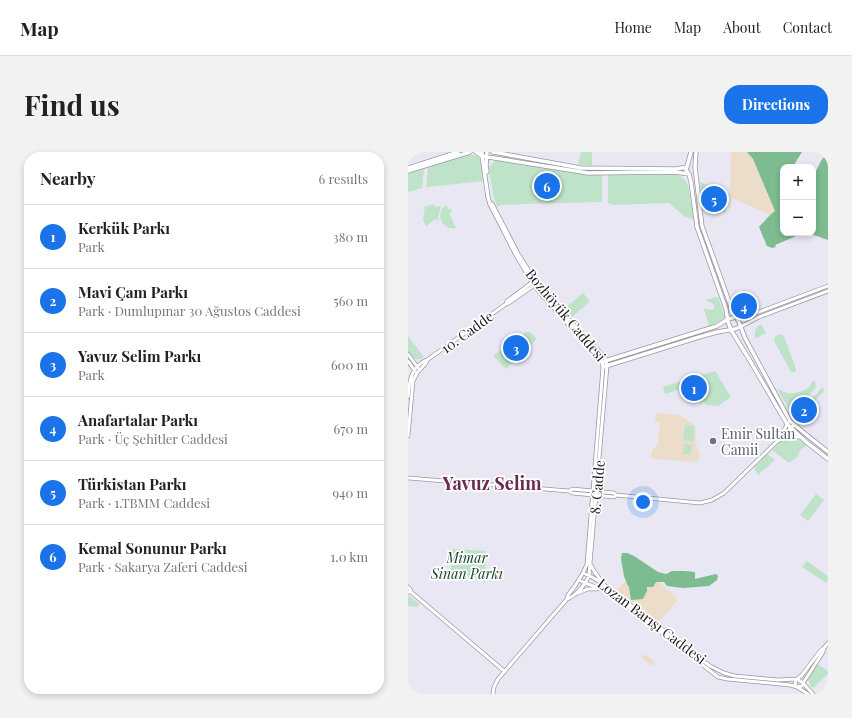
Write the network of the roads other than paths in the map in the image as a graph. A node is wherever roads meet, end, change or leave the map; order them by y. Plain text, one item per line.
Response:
1 (458, 152) edge
2 (470, 152) edge
3 (476, 152) edge
4 (493, 152) edge
5 (691, 152) edge
6 (696, 152) edge
7 (482, 154) edge
8 (487, 154) edge
9 (496, 158) junction
10 (486, 166) junction
11 (687, 167) junction
12 (408, 168) edge
13 (695, 169) junction
14 (408, 171) edge
15 (689, 174) junction
16 (487, 182) junction
17 (535, 283) junction
18 (828, 286) edge
19 (828, 290) edge
20 (736, 317) junction
21 (728, 319) junction
22 (740, 326) junction
23 (731, 330) junction
24 (408, 354) edge
25 (408, 361) edge
26 (604, 362) junction
27 (605, 367) junction
28 (417, 370) junction
29 (408, 397) edge
30 (790, 421) junction
31 (787, 424) junction
32 (794, 425) junction
33 (791, 429) junction
34 (408, 436) edge
35 (800, 437) junction
36 (778, 440) junction
37 (828, 452) edge
38 (828, 459) edge
39 (408, 478) edge
40 (595, 493) junction
41 (590, 561) junction
42 (583, 573) junction
43 (589, 575) junction
44 (579, 580) junction
45 (585, 583) junction
46 (603, 584) junction
47 (408, 587) edge
48 (601, 589) junction
49 (409, 592) edge
50 (574, 595) junction
51 (567, 599) junction
52 (828, 644) edge
53 (824, 648) junction
54 (719, 671) junction
55 (504, 672) junction
56 (724, 674) junction
57 (716, 676) junction
58 (722, 678) junction
59 (797, 679) junction
60 (803, 683) junction
61 (797, 687) junction
62 (493, 694) edge
63 (808, 694) edge
64 (813, 694) edge

1 - 12 main road
2 - 14 main road
3 - 7 main road
4 - 11 main road
5 - 11 main road
6 - 13 main road
7 - 8 main road
7 - 16 main road, Bozhöyük Caddesi
8 - 9 main road
8 - 10 main road, Bozhöyük Caddesi
9 - 10 main road
9 - 15 main road
10 - 16 main road, Bozhöyük Caddesi
11 - 13 main road
11 - 15 main road
13 - 15 main road
13 - 20 main road
15 - 21 main road
16 - 17 main road, Bozhöyük Caddesi
17 - 26 main road, Bozhöyük Caddesi
17 - 28 main road, 10. Cadde
18 - 20 main road
19 - 22 main road
20 - 21 main road
20 - 22 main road
21 - 23 main road
21 - 26 main road
22 - 23 main road
22 - 30 main road
23 - 27 main road
23 - 31 main road
24 - 28 main road
25 - 28 main road
26 - 27 main road, Bozhöyük Caddesi
27 - 40 main road, 8. Cadde
28 - 29 main road, 10. Cadde
28 - 34 main road, 10. Cadde
30 - 31 main road
30 - 32 main road
31 - 33 main road
31 - 36 main road
32 - 33 main road
32 - 37 main road
33 - 35 main road
33 - 36 main road
35 - 36 main road
35 - 38 main road
36 - 40 main road
39 - 40 main road
40 - 41 main road, 8. Cadde
40 - 42 main road, 8. Cadde
41 - 43 main road, 8. Cadde
41 - 46 main road
42 - 43 main road, Lozan Barışı Caddesi
42 - 44 main road, 8. Cadde
43 - 45 main road, 8. Cadde
43 - 46 main road, Lozan Barışı Caddesi
44 - 45 main road, Lozan Barışı Caddesi
44 - 51 main road, 8. Cadde
45 - 48 main road, Lozan Barışı Caddesi
45 - 50 main road, 8. Cadde
46 - 54 main road, Lozan Barışı Caddesi
47 - 49 main road
48 - 50 main road
48 - 57 main road, Lozan Barışı Caddesi
49 - 55 main road
50 - 51 main road, 8. Cadde
51 - 55 main road, 8. Cadde
52 - 53 main road
53 - 59 main road
53 - 60 main road
54 - 56 main road, Lozan Barışı Caddesi
54 - 57 main road, Lozan Barışı Caddesi
55 - 62 main road, 8. Cadde
56 - 58 main road
56 - 59 main road, Lozan Barışı Caddesi
57 - 58 main road, Lozan Barışı Caddesi
58 - 61 main road, Lozan Barışı Caddesi
59 - 60 main road
59 - 61 main road
60 - 61 main road
60 - 64 main road
61 - 63 main road, Lozan Barışı Caddesi

